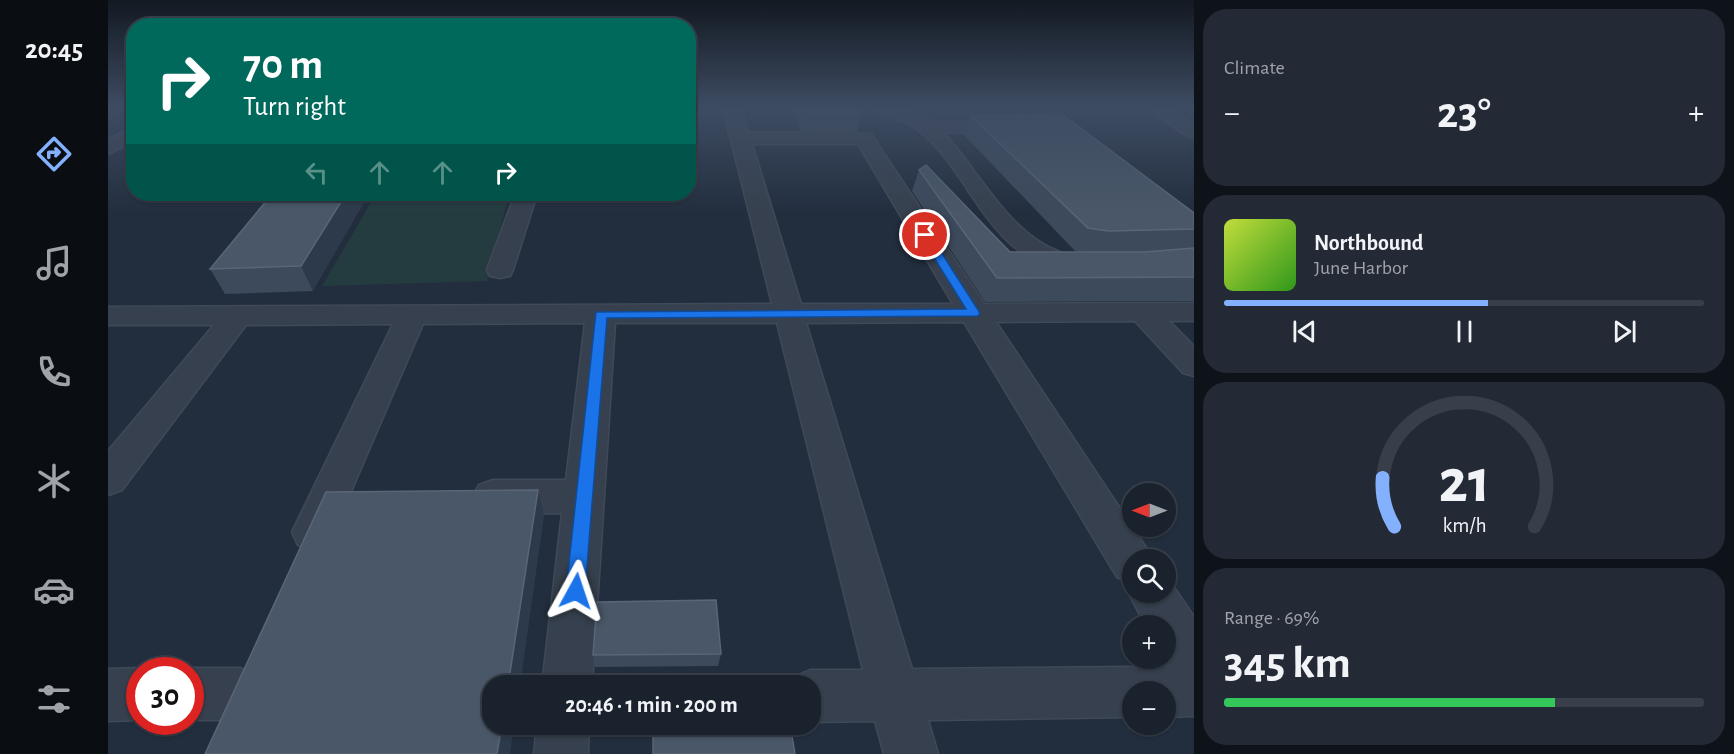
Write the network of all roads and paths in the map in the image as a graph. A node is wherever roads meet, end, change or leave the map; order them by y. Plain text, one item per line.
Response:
1 (742, 143) edge
2 (867, 143) edge
3 (942, 143) edge
4 (524, 201) edge
5 (1098, 263) edge
6 (500, 270) dead end
7 (1143, 312) junction
8 (1194, 312) edge
9 (974, 313) junction
10 (601, 314) junction
11 (789, 314) junction
12 (412, 315) junction
13 (108, 316) edge
14 (237, 316) junction
15 (1194, 365) edge
16 (113, 467) edge
17 (584, 495) junction
18 (456, 497) edge
19 (1123, 549) edge
20 (299, 564) edge
21 (1158, 603) edge
22 (1194, 660) edge
23 (568, 675) edge
24 (1176, 691) edge
25 (1194, 691) edge
26 (1122, 692) edge
27 (126, 694) edge
28 (108, 695) edge
29 (204, 695) edge
30 (894, 695) junction
31 (238, 696) edge
32 (821, 696) edge
33 (562, 735) edge
34 (561, 754) edge
35 (911, 754) edge

1 - 11 street
2 - 9 street
3 - 5 street
4 - 6 street
7 - 8 street
7 - 9 street
7 - 15 street
9 - 11 street
9 - 19 street
10 - 11 street
10 - 12 street
10 - 17 street
11 - 30 street
12 - 14 street
12 - 20 street
13 - 14 street
14 - 16 street
17 - 18 street
17 - 23 street
21 - 22 street
24 - 25 street
26 - 30 street
27 - 28 street
29 - 31 street
30 - 32 street
30 - 35 street
33 - 34 street

